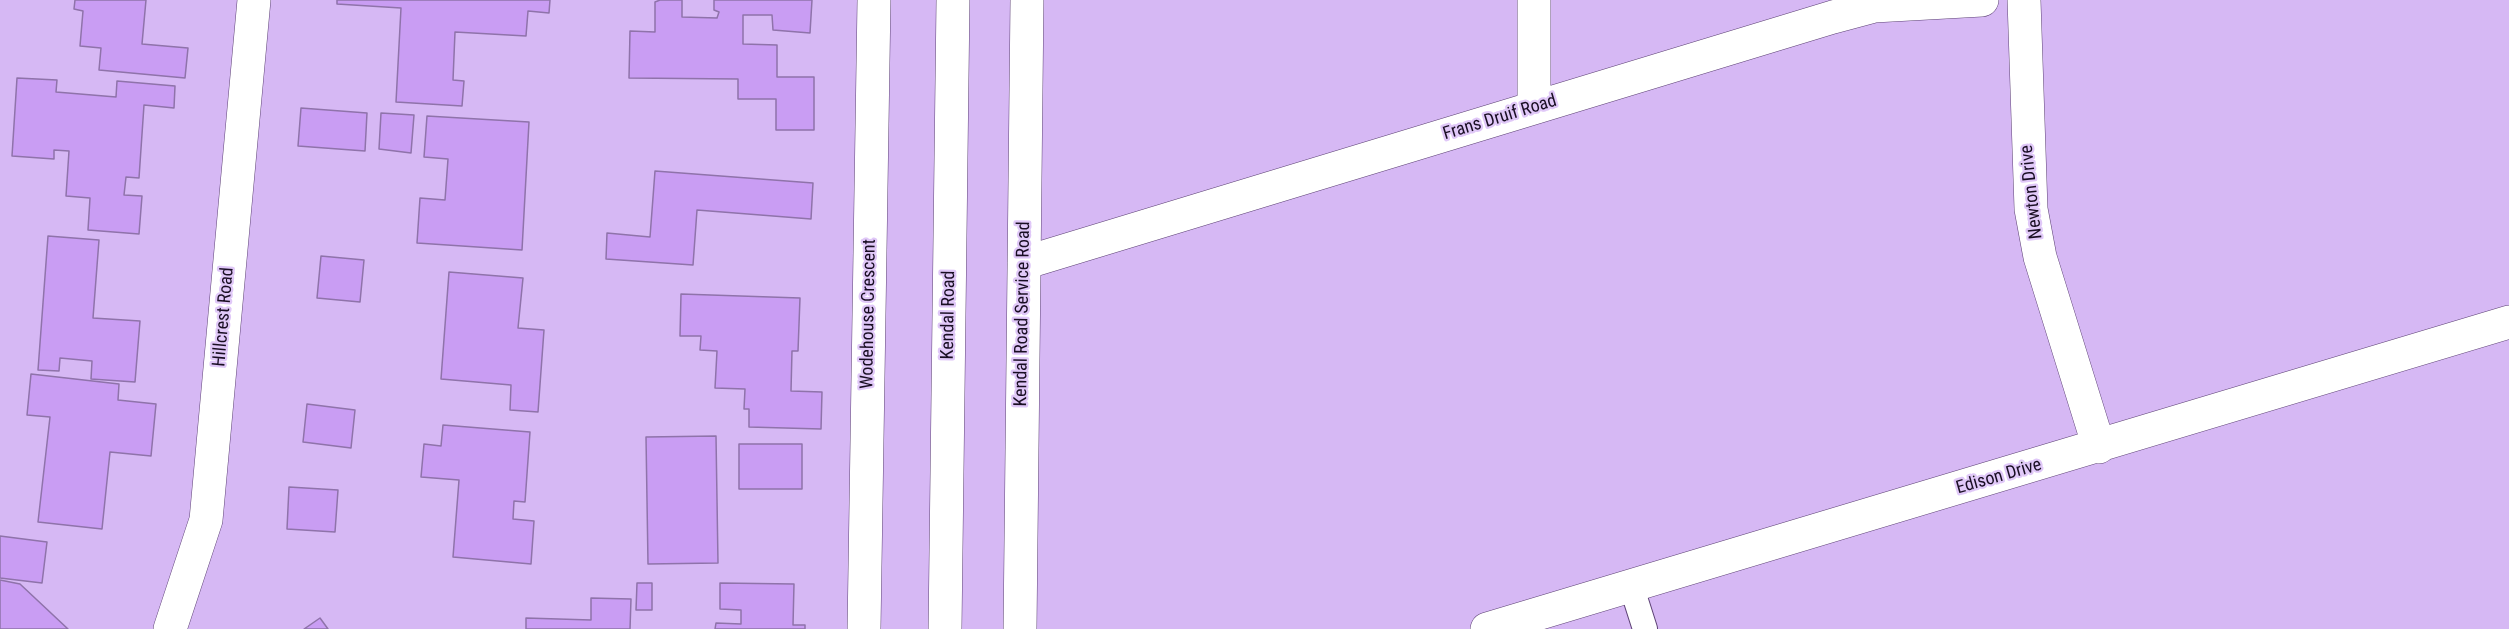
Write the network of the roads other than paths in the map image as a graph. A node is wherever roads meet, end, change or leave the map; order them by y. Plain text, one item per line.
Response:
1 (254, 0) edge
2 (874, 0) edge
3 (953, 0) edge
4 (1027, 0) edge
5 (1534, 0) edge
6 (1982, 0) edge
7 (2024, 0) edge
8 (1534, 107) junction
9 (1024, 262) junction
10 (2509, 322) edge
11 (2099, 447) junction
12 (1630, 585) junction
13 (170, 629) edge
14 (864, 629) edge
15 (945, 629) edge
16 (1020, 629) edge
17 (1487, 629) edge
18 (1645, 629) edge

1 - 13 street, Hillcrest Road
2 - 14 street, Wodehouse Crescent
3 - 15 street, Kendal Road
4 - 9 street, Kendal Road Service Road
5 - 8 street
6 - 8 street, Frans Druif Road
7 - 11 street, Newton Drive
8 - 9 street, Frans Druif Road
9 - 16 street, Kendal Road Service Road
10 - 11 street, Edison Drive
11 - 12 street, Edison Drive
12 - 17 street, Edison Drive
12 - 18 lane

